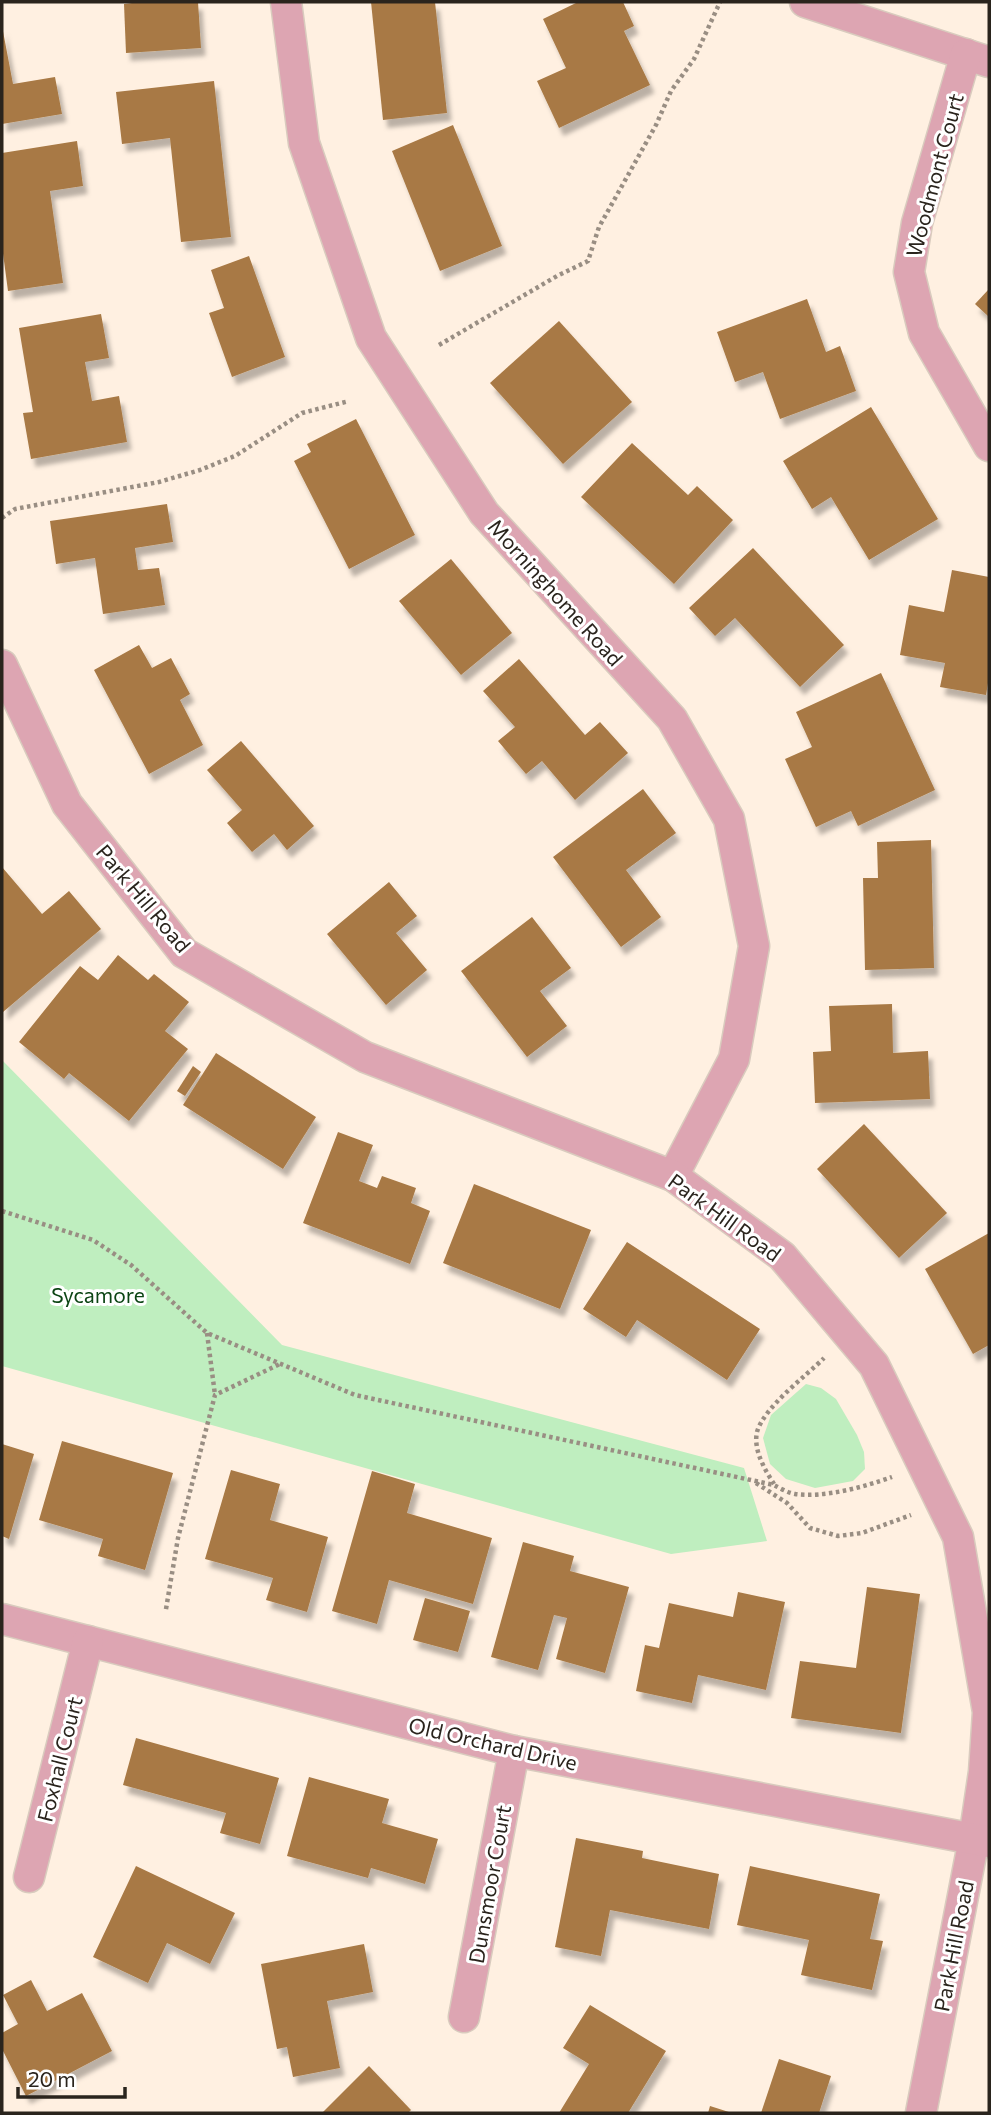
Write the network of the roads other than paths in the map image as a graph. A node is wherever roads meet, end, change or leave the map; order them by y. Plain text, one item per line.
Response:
1 (286, 2) edge
2 (805, 2) edge
3 (978, 58) edge
4 (989, 446) edge
5 (2, 665) edge
6 (673, 1176) junction
7 (2, 1619) edge
8 (88, 1641) junction
9 (514, 1751) junction
10 (982, 1841) edge
11 (29, 1877) dead end
12 (464, 2017) dead end
13 (920, 2113) edge

1 - 6 street, Morninghome Road
2 - 3 street
3 - 4 street, Woodmont Court
5 - 6 street, Park Hill Road
6 - 10 street, Park Hill Road
7 - 8 street, Old Orchard Drive
8 - 9 street, Old Orchard Drive
8 - 11 street, Foxhall Court
9 - 10 street, Old Orchard Drive
9 - 12 street, Dunsmoor Court
10 - 13 street, Park Hill Road

